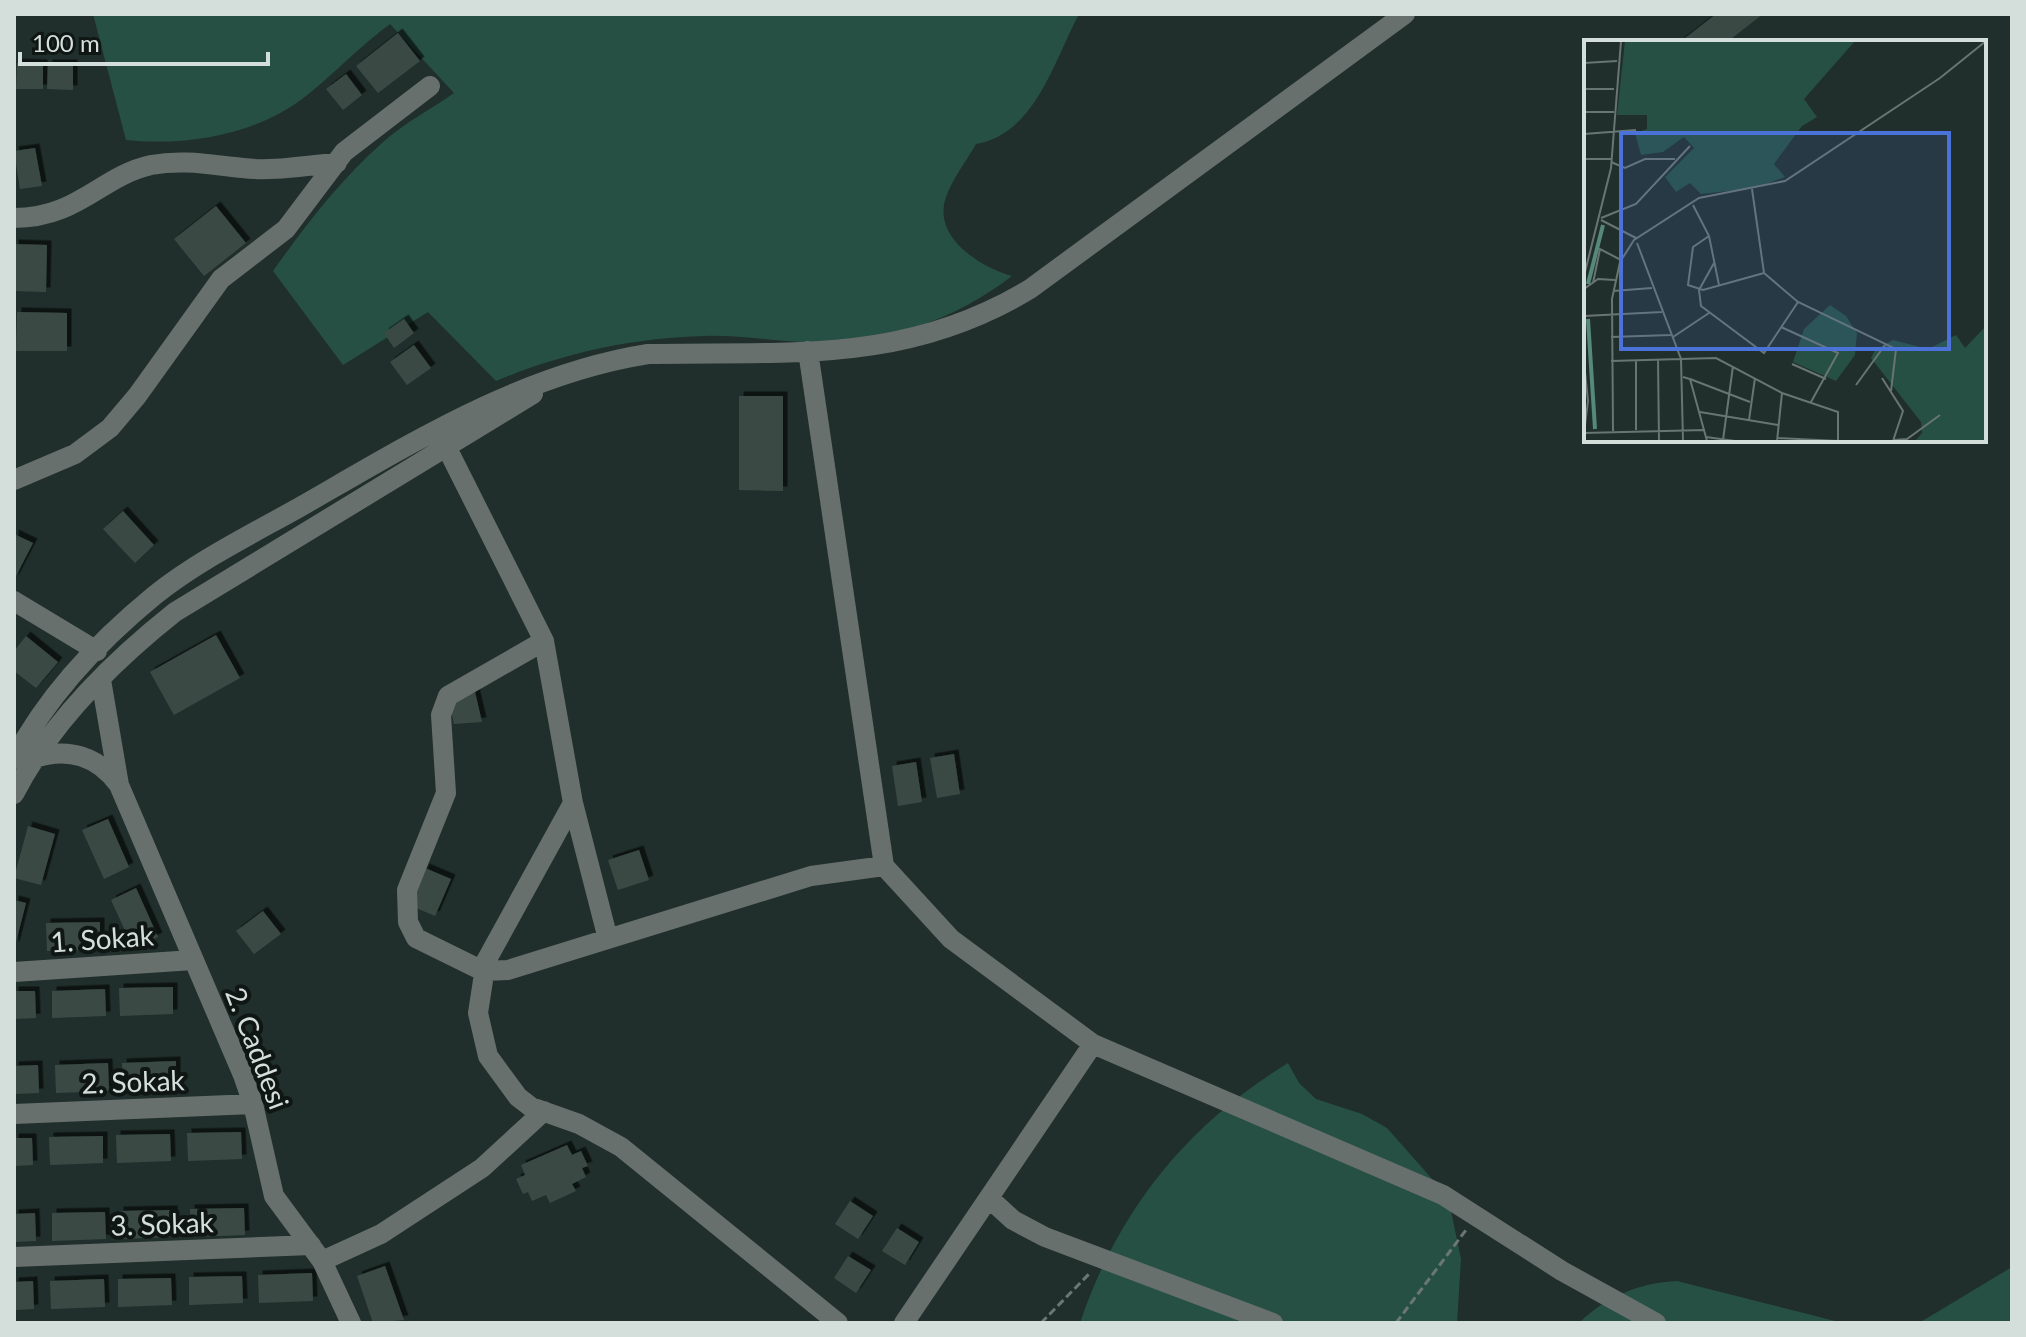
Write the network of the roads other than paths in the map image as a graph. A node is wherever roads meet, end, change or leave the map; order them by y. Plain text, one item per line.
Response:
1 (1405, 14) edge
2 (430, 86) dead end
3 (337, 163) junction
4 (14, 218) edge
5 (808, 351) junction
6 (549, 382) junction
7 (447, 448) junction
8 (14, 480) edge
9 (14, 601) edge
10 (544, 641) junction
11 (97, 651) junction
12 (101, 680) junction
13 (61, 724) junction
14 (24, 759) edge
15 (98, 763) junction
16 (119, 785) junction
17 (14, 794) edge
18 (573, 803) junction
19 (884, 866) junction
20 (608, 939) junction
21 (193, 960) junction
22 (483, 971) junction
23 (14, 972) edge
24 (1093, 1044) junction
25 (253, 1104) junction
26 (544, 1111) junction
27 (14, 1114) edge
28 (990, 1199) junction
29 (316, 1253) junction
30 (14, 1257) edge
31 (1625, 1316) edge
32 (351, 1323) edge
33 (838, 1323) edge
34 (904, 1323) edge
35 (1273, 1323) edge
36 (1656, 1323) edge

1 - 5 street
2 - 3 street
3 - 4 street
3 - 8 street
5 - 6 street
5 - 19 street
6 - 7 street
6 - 11 street
7 - 10 street
7 - 12 street
9 - 11 street
10 - 18 street
10 - 22 street
11 - 14 street
12 - 13 street
12 - 16 street
13 - 14 street
13 - 15 street
14 - 15 street
14 - 17 street
15 - 16 street
16 - 21 street, 2. Caddesi
18 - 20 street
18 - 22 street
19 - 20 street
19 - 24 street
20 - 22 street
21 - 23 street, 1. Sokak
21 - 25 street, 2. Caddesi
22 - 26 street
24 - 28 street
24 - 31 street
25 - 27 street, 2. Sokak
25 - 29 street, 2. Caddesi
26 - 29 street
26 - 33 street
28 - 34 street
28 - 35 street
29 - 30 street, 3. Sokak
29 - 32 street, 2. Caddesi
31 - 36 street

